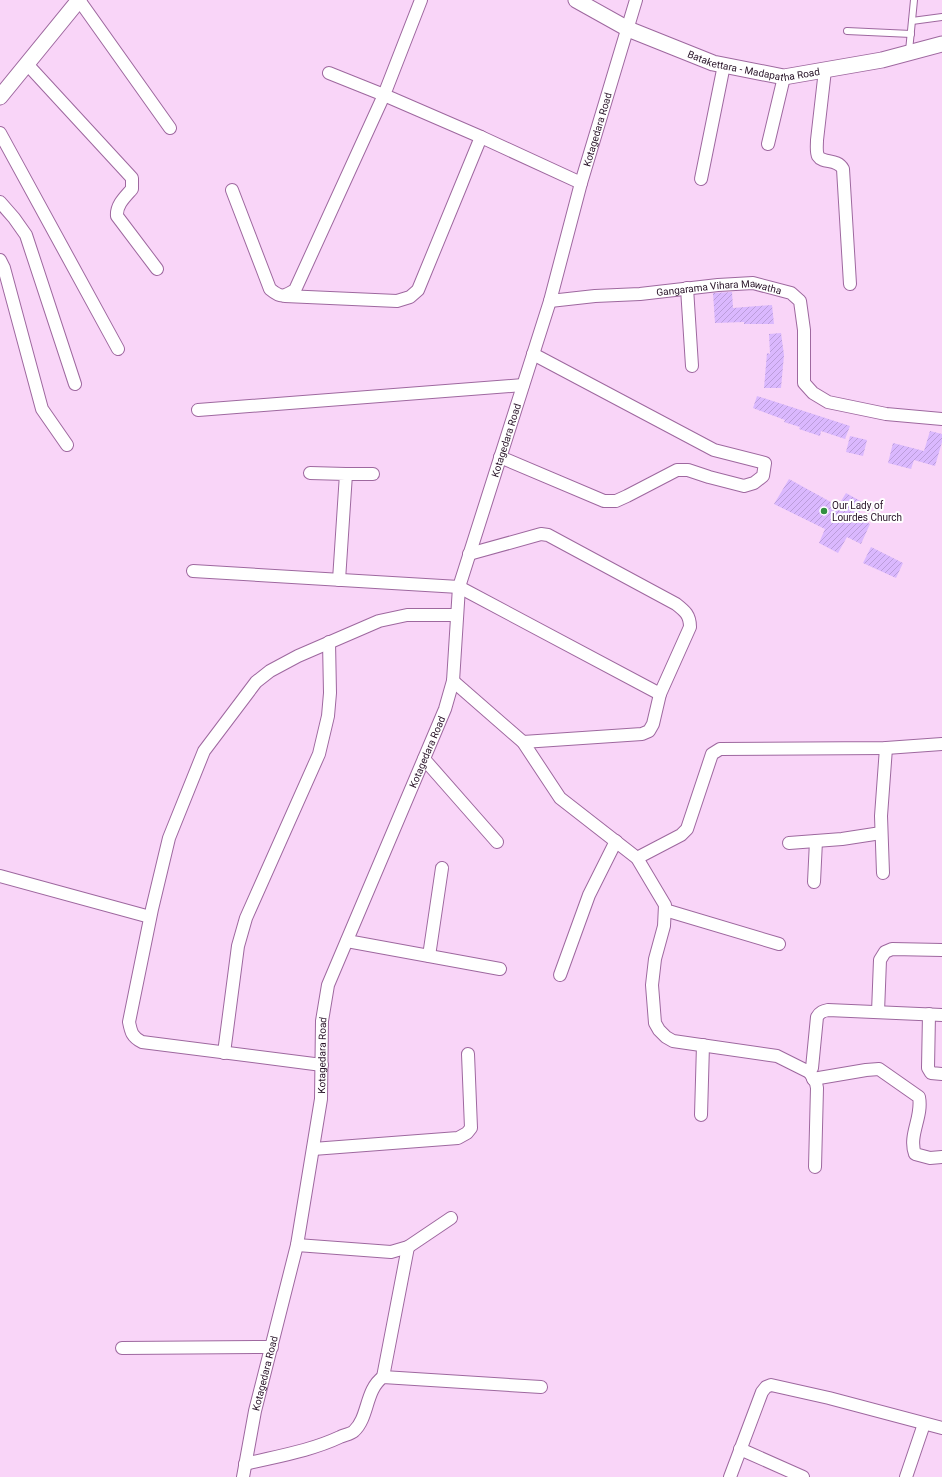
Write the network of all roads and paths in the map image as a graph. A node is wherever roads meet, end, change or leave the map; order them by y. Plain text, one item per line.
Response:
1 (79, 0) edge
2 (576, 0) edge
3 (636, 0) edge
4 (914, 0) edge
5 (416, 1) edge
6 (942, 17) edge
7 (912, 22) junction
8 (628, 29) junction
9 (847, 31) dead end
10 (911, 34) junction
11 (942, 44) edge
12 (909, 53) junction
13 (27, 64) junction
14 (724, 65) junction
15 (825, 70) junction
16 (329, 73) dead end
17 (784, 77) junction
18 (384, 95) junction
19 (0, 97) edge
20 (170, 128) dead end
21 (0, 133) edge
22 (481, 136) junction
23 (768, 144) dead end
24 (701, 179) dead end
25 (581, 183) junction
26 (232, 190) dead end
27 (0, 202) edge
28 (0, 260) edge
29 (158, 269) dead end
30 (850, 284) dead end
31 (687, 288) junction
32 (285, 296) junction
33 (550, 301) junction
34 (118, 349) dead end
35 (533, 354) junction
36 (692, 366) dead end
37 (75, 384) dead end
38 (524, 385) junction
39 (198, 410) dead end
40 (942, 419) edge
41 (67, 445) dead end
42 (500, 457) junction
43 (310, 473) dead end
44 (346, 474) junction
45 (373, 474) dead end
46 (469, 554) junction
47 (193, 571) dead end
48 (340, 580) junction
49 (459, 587) junction
50 (456, 615) junction
51 (329, 642) junction
52 (453, 681) junction
53 (660, 694) junction
54 (523, 742) junction
55 (942, 744) edge
56 (886, 748) junction
57 (424, 759) junction
58 (881, 833) junction
59 (616, 841) junction
60 (816, 841) junction
61 (497, 842) dead end
62 (789, 843) dead end
63 (637, 858) junction
64 (442, 868) dead end
65 (883, 873) dead end
66 (0, 876) edge
67 (814, 882) dead end
68 (665, 910) junction
69 (150, 917) junction
70 (347, 941) junction
71 (779, 944) dead end
72 (942, 950) edge
73 (429, 956) junction
74 (500, 969) dead end
75 (560, 975) dead end
76 (878, 1012) junction
77 (929, 1014) junction
78 (942, 1015) edge
79 (703, 1044) junction
80 (224, 1053) junction
81 (468, 1054) dead end
82 (322, 1065) junction
83 (942, 1074) edge
84 (811, 1075) junction
85 (701, 1114) dead end
86 (313, 1149) junction
87 (942, 1157) edge
88 (815, 1167) dead end
89 (450, 1218) dead end
90 (297, 1245) junction
91 (408, 1247) junction
92 (272, 1347) junction
93 (122, 1348) dead end
94 (383, 1377) junction
95 (541, 1387) dead end
96 (924, 1424) junction
97 (942, 1428) edge
98 (740, 1449) junction
99 (245, 1464) junction
100 (243, 1477) edge
101 (730, 1477) edge
102 (803, 1477) edge
103 (906, 1477) edge

1 - 13 street
1 - 20 street
2 - 8 street, Batakettara - Madapatha Road
3 - 8 street, Kotagedara Road
4 - 7 lane
5 - 18 street
6 - 7 lane
7 - 10 lane
8 - 14 street, Batakettara - Madapatha Road
8 - 25 street, Kotagedara Road
9 - 10 lane
10 - 12 lane
11 - 12 street, Batakettara - Madapatha Road
12 - 15 street, Batakettara - Madapatha Road
13 - 19 street
13 - 29 street
14 - 17 street, Batakettara - Madapatha Road
14 - 24 street
15 - 17 street, Batakettara - Madapatha Road
15 - 30 street
16 - 18 street
17 - 23 street
18 - 22 street
18 - 32 street
21 - 34 street
22 - 25 street
22 - 32 street
25 - 33 street, Kotagedara Road
26 - 32 street
27 - 37 street
28 - 41 street
31 - 33 street, Gangarama Vihara Mawatha
31 - 36 street
31 - 40 street, Gangarama Vihara Mawatha
33 - 35 street, Kotagedara Road
35 - 38 street, Kotagedara Road
35 - 42 street
38 - 39 street
38 - 42 street, Kotagedara Road
42 - 46 street, Kotagedara Road
43 - 44 street
44 - 45 street
44 - 48 street
46 - 49 street, Kotagedara Road
46 - 53 street
47 - 48 street
48 - 49 street
49 - 50 street, Kotagedara Road
49 - 53 street
50 - 51 street
50 - 52 street, Kotagedara Road
51 - 69 street
51 - 80 street
52 - 54 street
52 - 57 street, Kotagedara Road
53 - 54 street
54 - 59 street
55 - 56 street
56 - 58 street
56 - 63 street
57 - 61 street
57 - 70 street, Kotagedara Road
58 - 60 street
58 - 65 street
59 - 63 street
59 - 75 street
60 - 62 street
60 - 67 street
63 - 68 street
64 - 73 street
66 - 69 street
68 - 71 street
68 - 79 street
69 - 80 street
70 - 73 street
70 - 82 street, Kotagedara Road
72 - 76 street
73 - 74 street
76 - 77 street
76 - 84 street
77 - 78 street
77 - 83 street
79 - 84 street
79 - 85 street
80 - 82 street
81 - 86 street
82 - 86 street, Kotagedara Road
84 - 87 street
84 - 88 street
86 - 90 street, Kotagedara Road
89 - 91 street
90 - 91 street
90 - 92 street, Kotagedara Road
91 - 94 street
92 - 93 street
92 - 99 street, Kotagedara Road
94 - 95 street
94 - 99 street
96 - 97 street
96 - 98 street
96 - 103 street
98 - 101 street
98 - 102 street
99 - 100 street, Kotagedara Road

